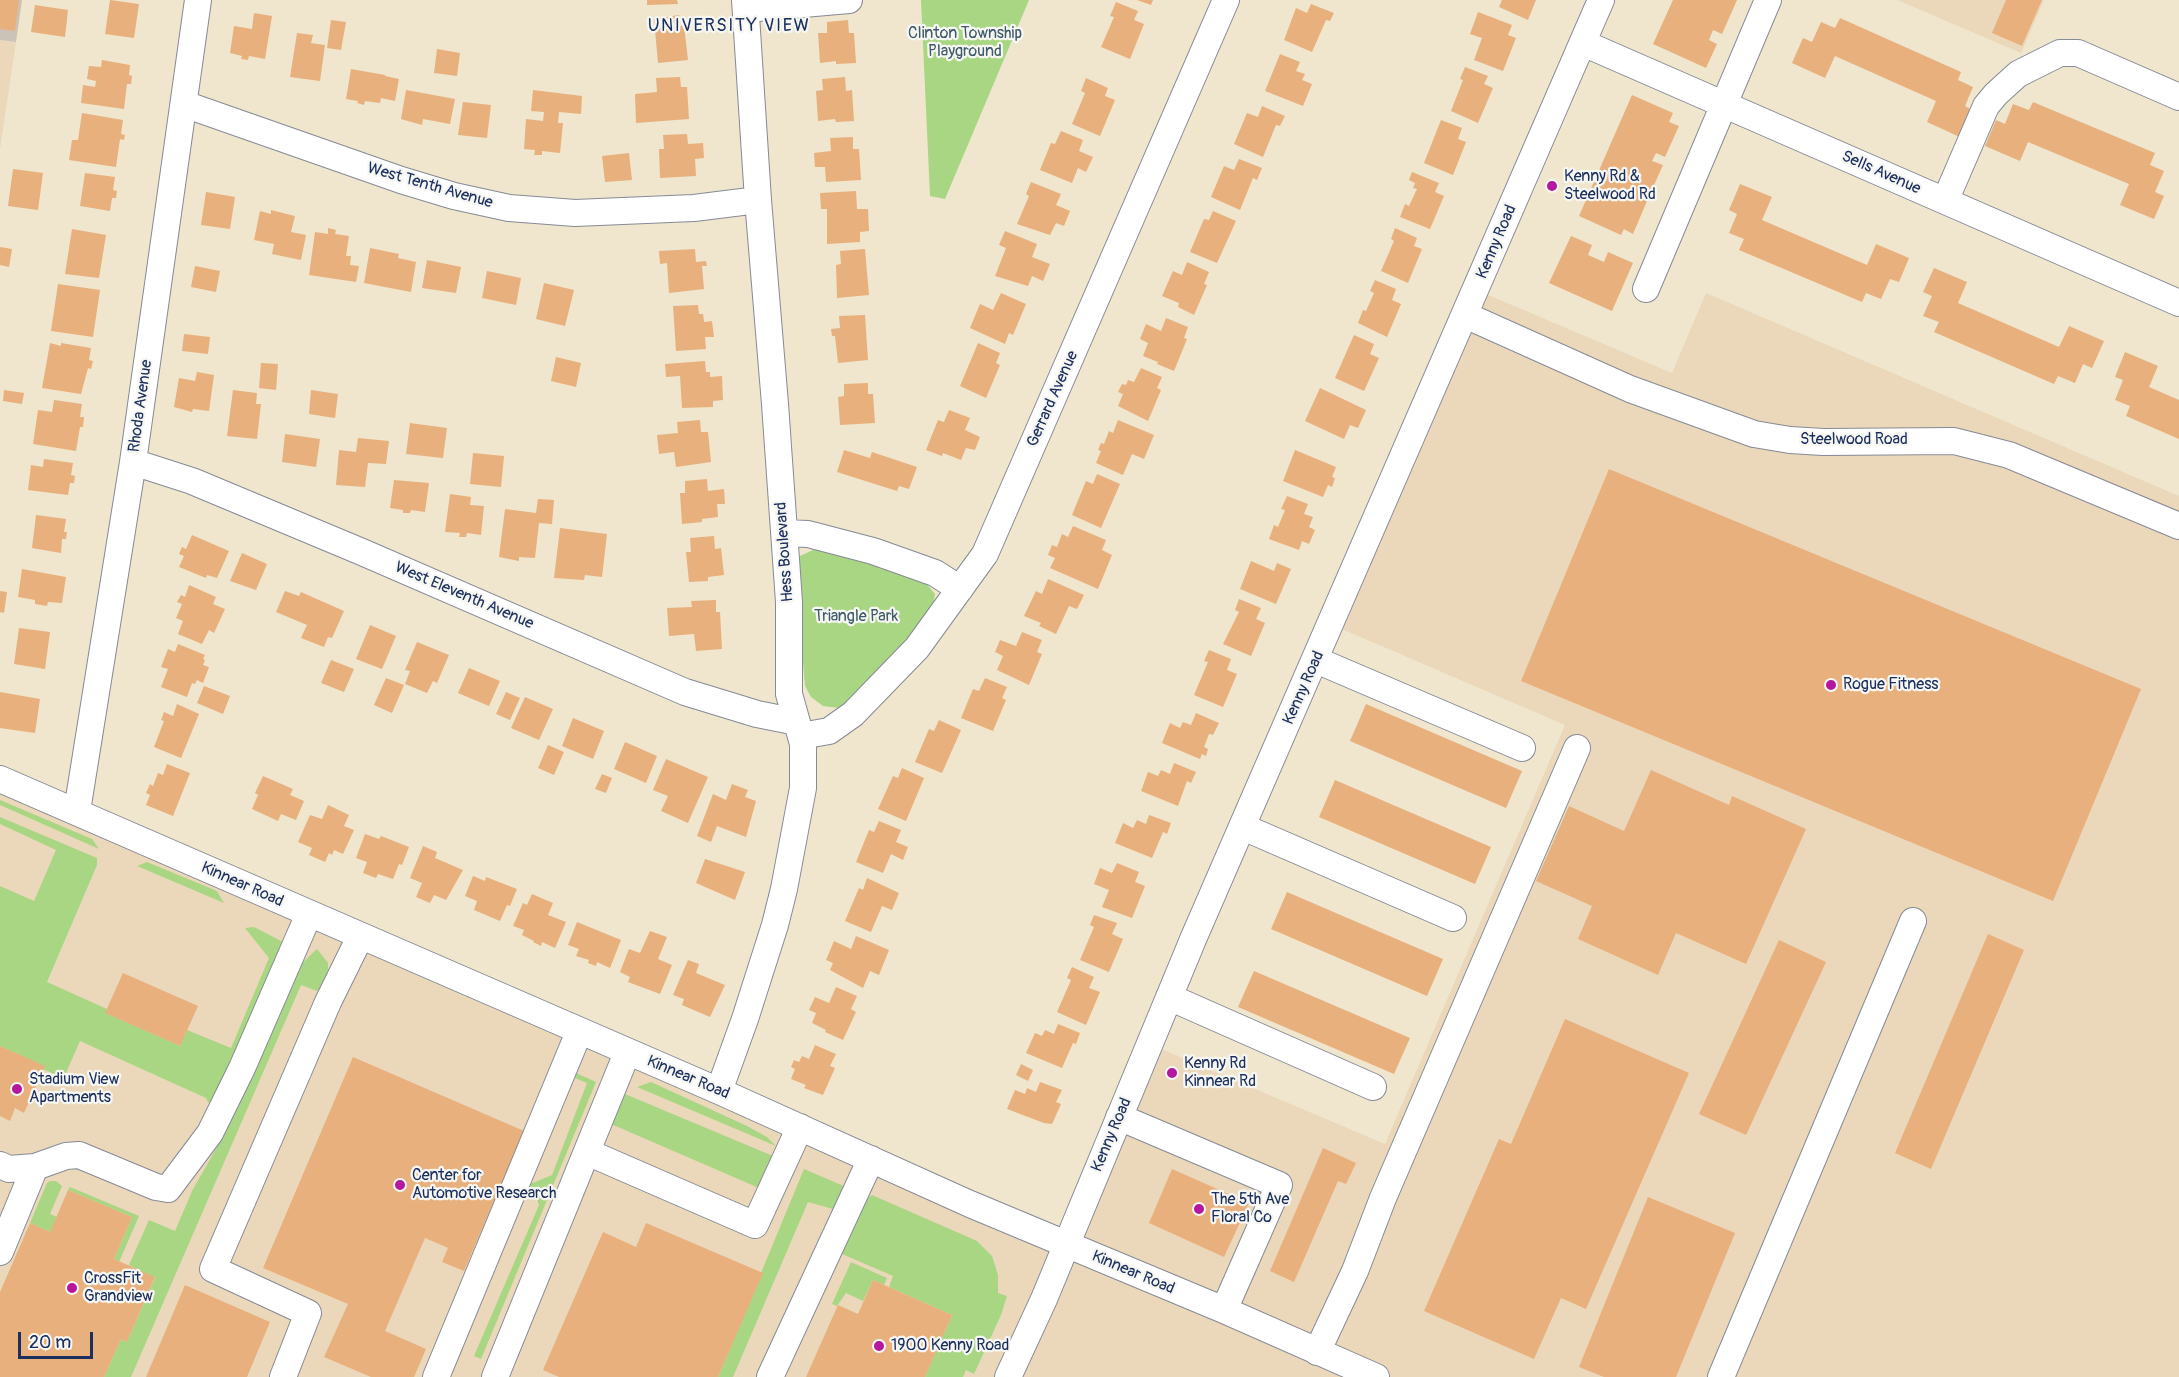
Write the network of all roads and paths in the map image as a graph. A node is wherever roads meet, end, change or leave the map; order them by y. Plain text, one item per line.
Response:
1 (198, 0) edge
2 (849, 0) edge
3 (1226, 0) edge
4 (1601, 0) edge
5 (1768, 0) edge
6 (746, 4) edge
7 (1583, 43) junction
8 (2179, 97) edge
9 (184, 104) junction
10 (1724, 105) junction
11 (758, 200) junction
12 (1945, 201) junction
13 (1646, 289) dead end
14 (2179, 303) edge
15 (1465, 315) junction
16 (133, 462) junction
17 (2179, 526) edge
18 (784, 533) junction
19 (960, 588) junction
20 (1316, 660) junction
21 (799, 729) junction
22 (1522, 748) dead end
23 (1577, 748) dead end
24 (0, 779) edge
25 (77, 811) junction
26 (1243, 827) junction
27 (309, 914) junction
28 (1453, 918) dead end
29 (1913, 921) dead end
30 (360, 937) junction
31 (1169, 997) junction
32 (579, 1032) junction
33 (627, 1053) junction
34 (1373, 1086) dead end
35 (719, 1091) junction
36 (1119, 1117) junction
37 (800, 1127) junction
38 (587, 1152) junction
39 (871, 1159) junction
40 (0, 1165) edge
41 (35, 1167) junction
42 (1066, 1245) junction
43 (0, 1252) edge
44 (1224, 1310) junction
45 (1317, 1352) junction
46 (283, 1377) edge
47 (436, 1377) edge
48 (495, 1377) edge
49 (770, 1377) edge
50 (1008, 1377) edge
51 (1376, 1377) edge
52 (1721, 1377) edge

1 - 9 street, Rhoda Avenue
2 - 6 street
3 - 19 street, Gerrard Avenue
4 - 7 street, Kenny Road
5 - 10 street
6 - 11 street, Hess Boulevard
7 - 10 street, Sells Avenue
7 - 15 street, Kenny Road
8 - 12 street
9 - 11 street, West Tenth Avenue
9 - 16 street, Rhoda Avenue
10 - 12 street, Sells Avenue
10 - 13 street
11 - 18 street, Hess Boulevard
12 - 14 street, Sells Avenue
15 - 17 street, Steelwood Road
15 - 20 street, Kenny Road
16 - 21 street, West Eleventh Avenue
16 - 25 street, Rhoda Avenue
18 - 19 street
18 - 21 street, Hess Boulevard
19 - 21 street, Gerrard Avenue
20 - 22 street
20 - 26 street, Kenny Road
21 - 35 street, Hess Boulevard
23 - 45 street
24 - 25 street, Kinnear Road
25 - 27 street, Kinnear Road
26 - 28 street
26 - 31 street, Kenny Road
27 - 30 street, Kinnear Road
27 - 41 street
29 - 52 street
30 - 32 street, Kinnear Road
30 - 46 street
31 - 34 street
31 - 36 street, Kenny Road
32 - 33 street, Kinnear Road
32 - 47 street
33 - 35 street, Kinnear Road
33 - 38 street
35 - 37 street, Kinnear Road
36 - 42 street, Kenny Road
36 - 44 street
37 - 38 street
37 - 39 street, Kinnear Road
38 - 48 street
39 - 42 street, Kinnear Road
39 - 49 street
40 - 41 street
41 - 43 street
42 - 44 street, Kinnear Road
42 - 50 street, Kenny Road
44 - 45 street, Kinnear Road
45 - 51 street, Kinnear Road

